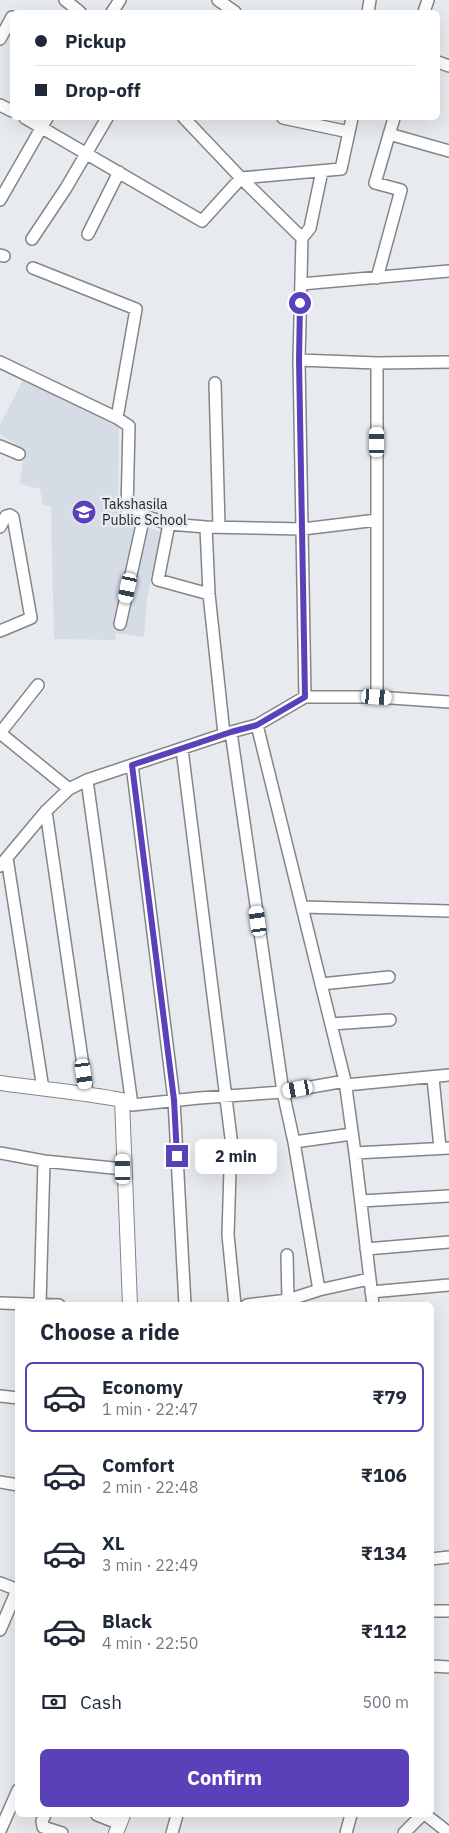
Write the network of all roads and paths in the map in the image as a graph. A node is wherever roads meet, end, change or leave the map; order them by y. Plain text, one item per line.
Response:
1 (65, 0) edge
2 (218, 0) edge
3 (78, 10) edge
4 (232, 10) edge
5 (10, 21) edge
6 (0, 39) edge
7 (107, 120) edge
8 (186, 120) edge
9 (292, 120) edge
10 (352, 120) edge
11 (393, 120) edge
12 (44, 122) edge
13 (349, 132) junction
14 (389, 134) junction
15 (449, 151) edge
16 (86, 152) junction
17 (322, 171) junction
18 (119, 172) junction
19 (241, 178) junction
20 (0, 200) edge
21 (88, 234) dead end
22 (302, 238) junction
23 (32, 239) dead end
24 (33, 268) dead end
25 (449, 271) edge
26 (377, 278) junction
27 (301, 284) junction
28 (299, 360) junction
29 (0, 362) edge
30 (449, 362) edge
31 (377, 363) junction
32 (215, 383) dead end
33 (117, 418) junction
34 (0, 446) edge
35 (19, 454) dead end
36 (144, 516) junction
37 (377, 520) junction
38 (169, 524) junction
39 (219, 526) junction
40 (0, 527) edge
41 (206, 527) junction
42 (303, 529) junction
43 (210, 594) junction
44 (120, 624) dead end
45 (0, 631) edge
46 (38, 685) dead end
47 (305, 697) junction
48 (377, 697) junction
49 (449, 702) edge
50 (257, 725) junction
51 (0, 733) edge
52 (227, 733) junction
53 (182, 749) junction
54 (132, 765) junction
55 (87, 780) junction
56 (69, 789) junction
57 (46, 811) junction
58 (3, 862) edge
59 (302, 907) junction
60 (449, 911) edge
61 (389, 977) dead end
62 (321, 984) junction
63 (390, 1020) dead end
64 (331, 1024) junction
65 (449, 1075) edge
66 (433, 1078) junction
67 (0, 1083) edge
68 (345, 1083) junction
69 (43, 1089) junction
70 (283, 1092) junction
71 (87, 1093) junction
72 (226, 1096) junction
73 (174, 1100) junction
74 (127, 1102) junction
75 (352, 1134) junction
76 (294, 1142) junction
77 (444, 1148) edge
78 (0, 1153) edge
79 (355, 1153) junction
80 (44, 1161) junction
81 (123, 1169) junction
82 (449, 1196) edge
83 (360, 1201) junction
84 (449, 1242) edge
85 (366, 1249) junction
86 (287, 1255) dead end
87 (369, 1279) junction
88 (449, 1285) edge
89 (319, 1290) junction
90 (371, 1292) junction
91 (288, 1300) junction
92 (40, 1302) edge
93 (130, 1302) edge
94 (185, 1302) edge
95 (235, 1302) edge
96 (272, 1302) edge
97 (373, 1302) edge
98 (0, 1303) edge
99 (15, 1303) edge
100 (0, 1396) edge
101 (15, 1398) edge
102 (0, 1482) edge
103 (15, 1484) edge
104 (449, 1557) edge
105 (434, 1559) edge
106 (0, 1583) edge
107 (15, 1588) edge
108 (15, 1594) edge
109 (434, 1611) edge
110 (449, 1611) edge
111 (0, 1630) edge
112 (434, 1666) edge
113 (449, 1667) edge
114 (15, 1797) edge
115 (44, 1817) edge
116 (107, 1817) edge
117 (176, 1817) edge
118 (350, 1817) edge
119 (422, 1817) edge
120 (427, 1817) edge
121 (121, 1820) edge
122 (0, 1831) edge
123 (38, 1833) edge
124 (45, 1833) edge
125 (62, 1833) edge
126 (172, 1833) edge
127 (346, 1833) edge
128 (404, 1833) edge
129 (449, 1833) edge

1 - 3 street
2 - 4 street
5 - 6 street
7 - 16 street
8 - 19 street
9 - 13 street
10 - 13 street
11 - 14 street
12 - 16 street
12 - 20 street
13 - 17 street
14 - 15 street
14 - 26 street
16 - 18 street
16 - 23 street
17 - 19 street
17 - 22 street
18 - 19 street
18 - 21 street
19 - 22 street
22 - 27 street
24 - 33 street
25 - 26 street
26 - 27 street
27 - 28 street
28 - 31 street
28 - 42 street
29 - 33 street
30 - 31 street
31 - 37 street
32 - 39 street
33 - 36 street
34 - 35 street
36 - 38 street
36 - 44 street
37 - 42 street
37 - 48 street
38 - 41 street
38 - 43 street
39 - 41 street
39 - 42 street
40 - 45 street
41 - 43 street
42 - 47 street
43 - 52 street
46 - 51 street
47 - 48 street
47 - 50 street
48 - 49 street
50 - 52 street
50 - 59 street
51 - 56 street
52 - 53 street
52 - 70 street
53 - 54 street
53 - 72 street
54 - 55 street
54 - 73 street
55 - 56 street
55 - 74 street
56 - 57 street
57 - 58 street
57 - 71 street
58 - 69 street
59 - 60 street
59 - 62 street
61 - 62 street
62 - 64 street
63 - 64 street
64 - 68 street
65 - 66 street
66 - 68 street
66 - 77 street
67 - 69 street
68 - 70 street
68 - 75 street
69 - 71 street
70 - 72 street
70 - 76 street
71 - 74 street
72 - 73 street
72 - 95 street
73 - 74 street
73 - 94 street
74 - 81 street
75 - 76 street
75 - 79 street
76 - 89 street
77 - 79 street
78 - 80 street
79 - 83 street
80 - 81 street
80 - 92 street
81 - 93 street
82 - 83 street
83 - 85 street
84 - 85 street
85 - 87 street
86 - 91 street
87 - 89 street
87 - 90 street
88 - 90 street
89 - 91 street
90 - 97 street
91 - 96 street
98 - 99 street
100 - 101 street
102 - 103 street
104 - 105 street
106 - 107 street
108 - 111 street
109 - 110 street
112 - 113 street
114 - 122 street
115 - 125 street
116 - 121 street
117 - 126 street
118 - 127 street
119 - 128 street
120 - 129 street
123 - 124 street

